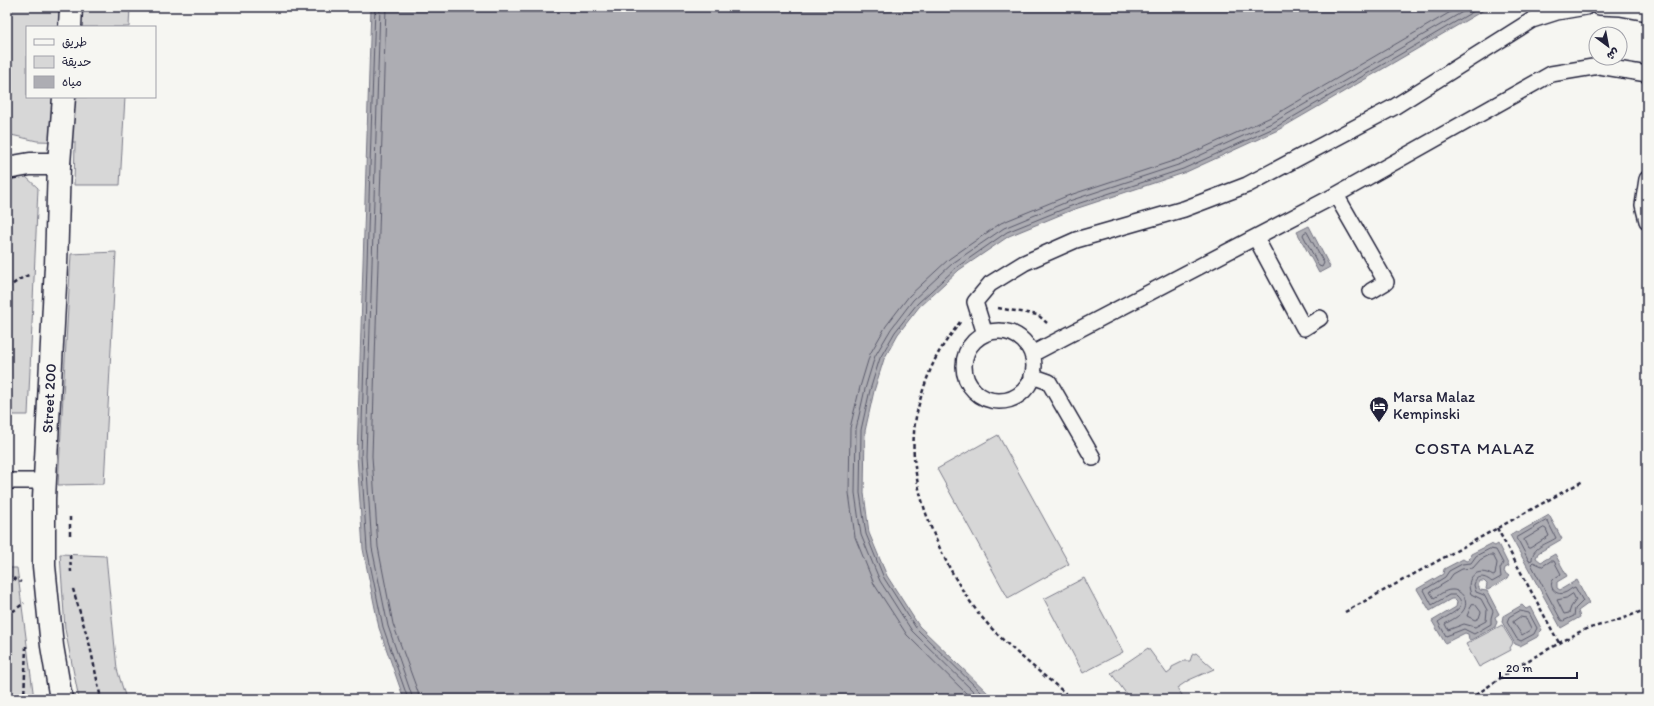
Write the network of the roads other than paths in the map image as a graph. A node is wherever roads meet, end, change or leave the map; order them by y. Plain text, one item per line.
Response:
1 (71, 7) edge
2 (1586, 7) edge
3 (1599, 7) edge
4 (1647, 12) edge
5 (70, 26) edge
6 (1647, 74) edge
7 (64, 98) edge
8 (7, 155) edge
9 (30, 164) junction
10 (59, 164) junction
11 (7, 168) edge
12 (1647, 179) edge
13 (1336, 195) junction
14 (1647, 221) edge
15 (1256, 238) junction
16 (1371, 291) dead end
17 (1320, 318) dead end
18 (984, 334) junction
19 (1032, 354) junction
20 (1032, 376) junction
21 (1093, 458) dead end
22 (7, 481) edge
23 (44, 481) junction
24 (61, 699) edge

1 - 5 street
2 - 18 lane
3 - 4 lane
6 - 13 lane
7 - 10 street, Street 200
8 - 9 street
9 - 10 street
9 - 11 street
10 - 23 street, Street 200
12 - 14 lane
13 - 15 lane
13 - 16 lane
15 - 17 lane
15 - 19 lane
18 - 19 lane
18 - 20 lane
19 - 20 lane
20 - 21 lane
22 - 23 lane
23 - 24 street, Street 200

